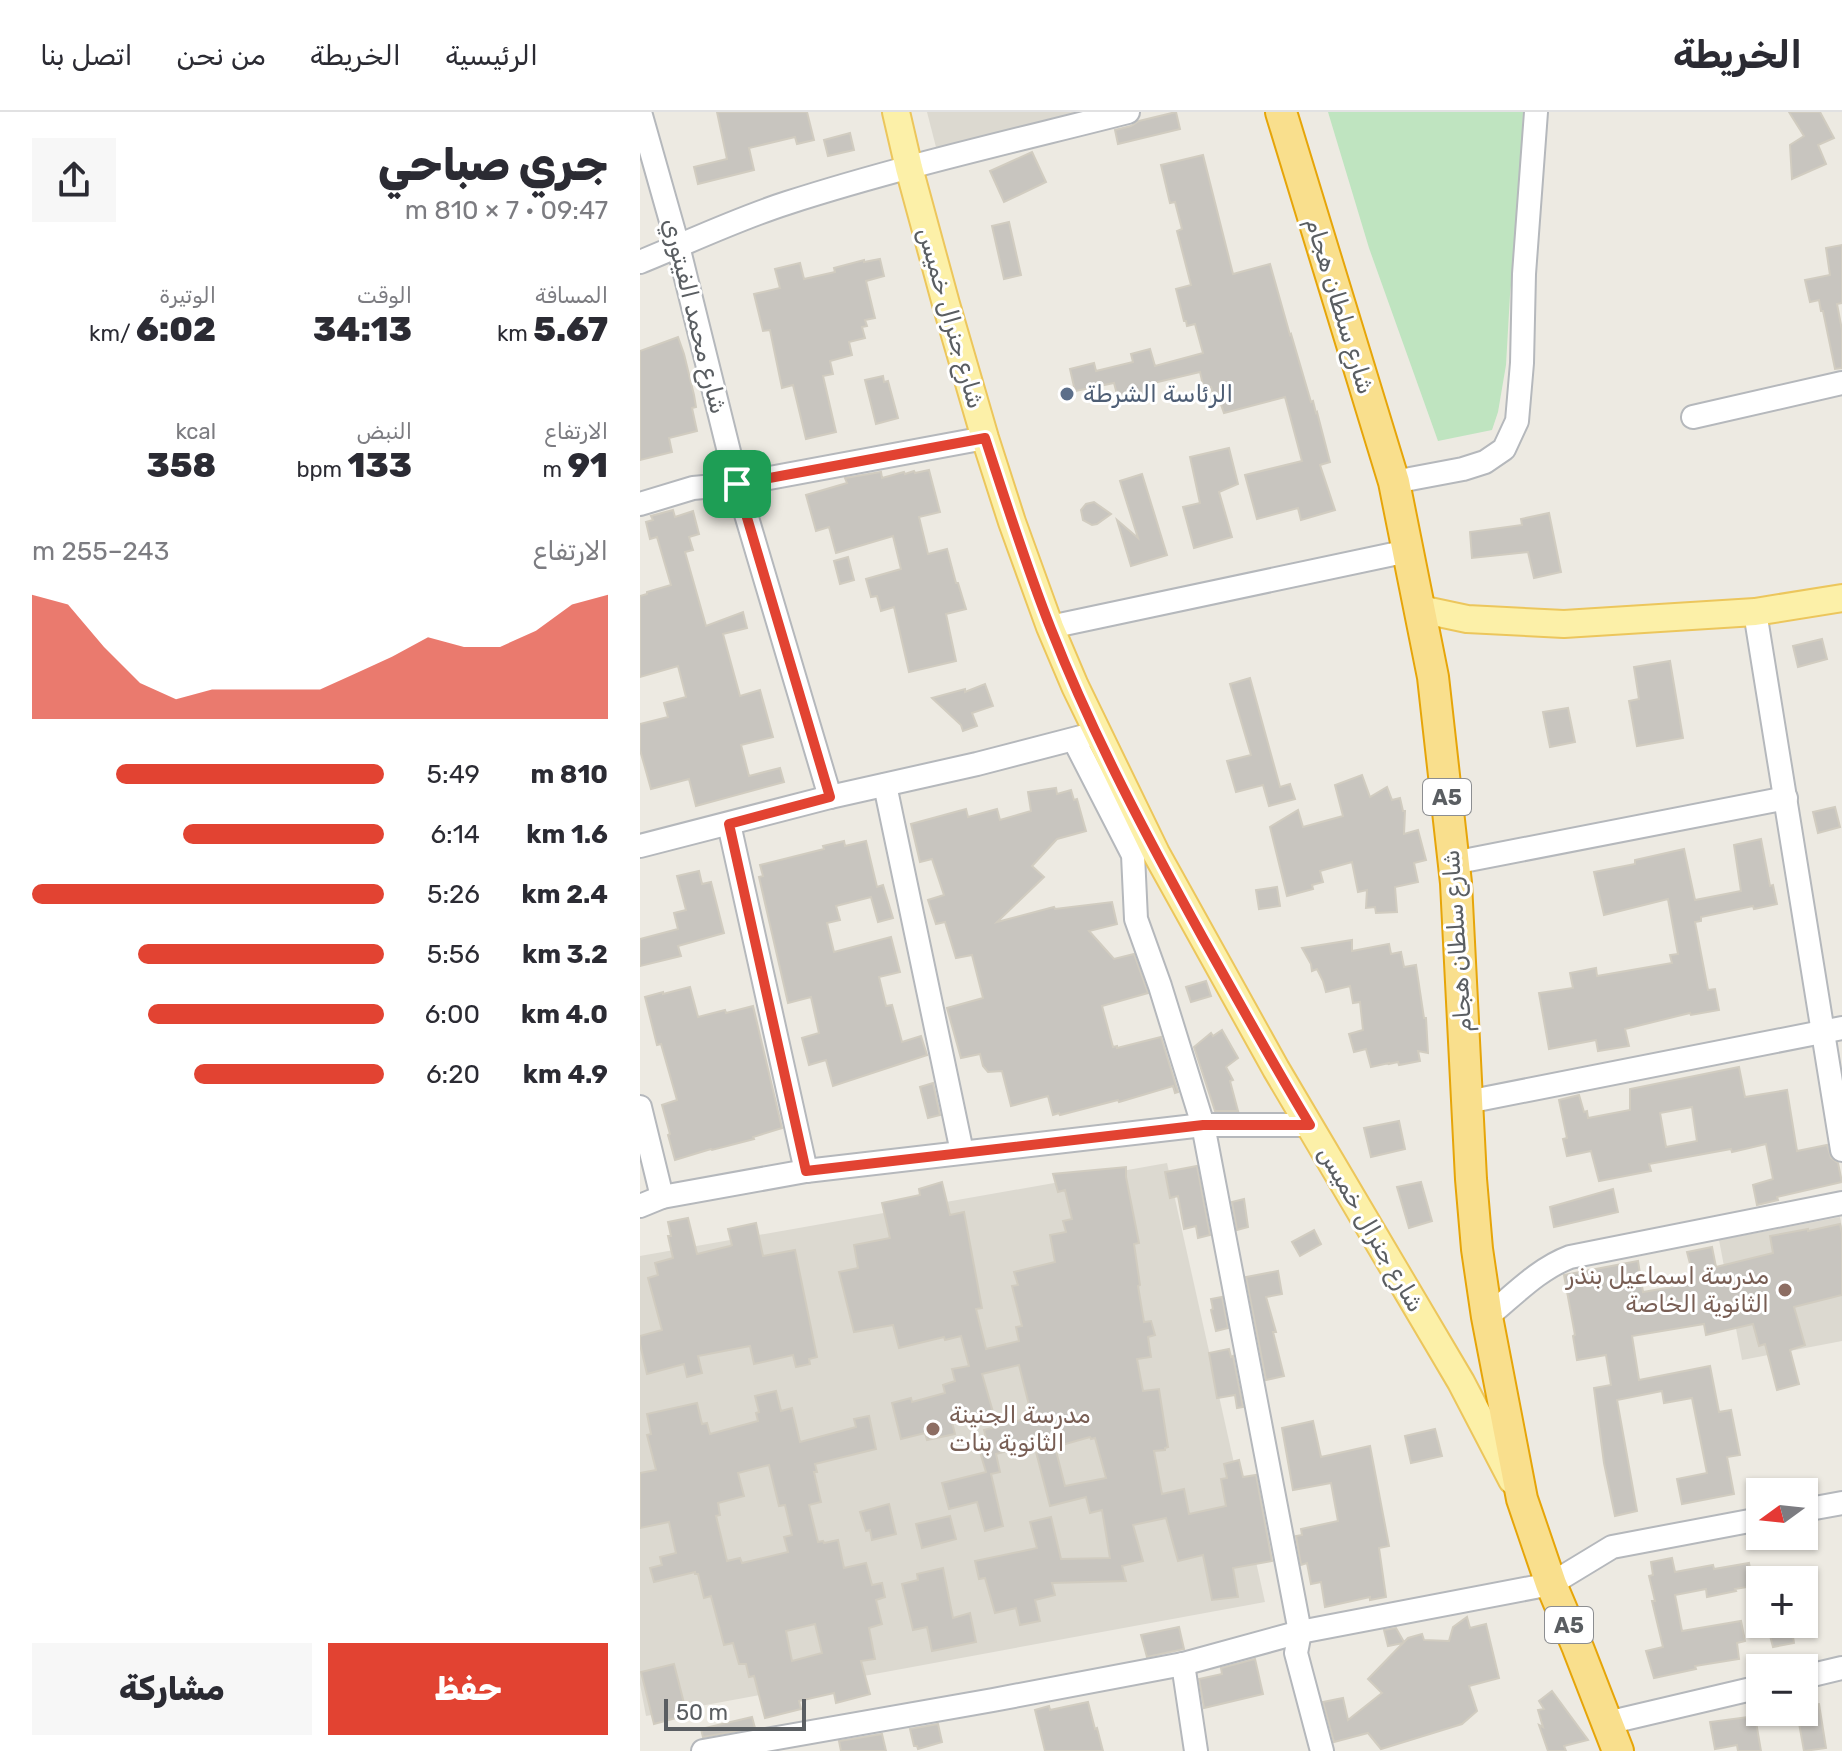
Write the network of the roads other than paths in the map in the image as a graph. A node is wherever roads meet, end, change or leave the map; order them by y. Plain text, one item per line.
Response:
1 (640, 112) edge
2 (896, 112) edge
3 (1128, 112) edge
4 (1281, 112) edge
5 (1536, 112) edge
6 (909, 168) junction
7 (678, 246) junction
8 (640, 262) edge
9 (1842, 383) edge
10 (1693, 417) dead end
11 (985, 438) junction
12 (1394, 482) junction
13 (737, 484) junction
14 (640, 504) edge
15 (1408, 551) junction
16 (1842, 598) edge
17 (1420, 609) junction
18 (1755, 612) junction
19 (1050, 627) junction
20 (1085, 736) junction
21 (885, 785) junction
22 (830, 797) junction
23 (1786, 798) junction
24 (729, 824) junction
25 (640, 846) edge
26 (1453, 863) junction
27 (1833, 1030) edge
28 (1467, 1102) junction
29 (640, 1107) edge
30 (1203, 1125) junction
31 (1310, 1125) junction
32 (1842, 1150) edge
33 (962, 1152) junction
34 (806, 1171) junction
35 (662, 1197) junction
36 (1842, 1203) edge
37 (640, 1206) edge
38 (1487, 1317) junction
39 (1522, 1499) junction
40 (1842, 1503) edge
41 (1818, 1507) edge
42 (1746, 1522) edge
43 (1551, 1584) junction
44 (1300, 1632) junction
45 (1183, 1664) junction
46 (1842, 1668) edge
47 (1818, 1674) edge
48 (1746, 1692) edge
49 (1612, 1737) edge
50 (703, 1751) edge
51 (1196, 1751) edge
52 (1322, 1751) edge

1 - 7 street, شارع محمد الفيتوري
2 - 6 main road, شارع جنرال خميس / A5
3 - 6 street
4 - 12 highway, شارع سلطان هجام / A5
5 - 12 street
6 - 7 street
6 - 11 main road, شارع جنرال خميس / A5
7 - 8 street
7 - 13 street, شارع محمد الفيتوري
9 - 10 street
11 - 13 street
11 - 19 main road, شارع جنرال خميس / A5
12 - 15 highway, شارع سلطان هجام / A5
13 - 14 street
13 - 22 street, شارع محمد الفيتوري
15 - 17 highway, شارع سلطان هجام / A5
15 - 19 street
16 - 18 main road
17 - 18 main road
17 - 26 highway, شارع سلطان هجام / A5
18 - 23 street
19 - 20 main road, شارع جنرال خميس / A5
20 - 21 street
20 - 30 street
20 - 31 main road, شارع جنرال خميس / A5
21 - 22 street
21 - 33 street
22 - 24 street
23 - 26 street
23 - 27 street
24 - 25 street
24 - 34 street
26 - 28 highway, شارع سلطان هجام / A5
27 - 28 street
27 - 32 street
28 - 38 highway, شارع سلطان هجام / A5
29 - 35 street
30 - 31 street
30 - 33 street
30 - 44 street
31 - 39 main road, شارع جنرال خميس / A5
33 - 34 street
34 - 35 street
35 - 37 street
36 - 38 street
38 - 39 highway, شارع سلطان هجام / A5
39 - 43 highway, A5
40 - 41 street
42 - 43 street
43 - 44 street
43 - 49 highway, A5
44 - 45 street
44 - 52 street
45 - 50 street
45 - 51 street
46 - 47 street
48 - 49 street

